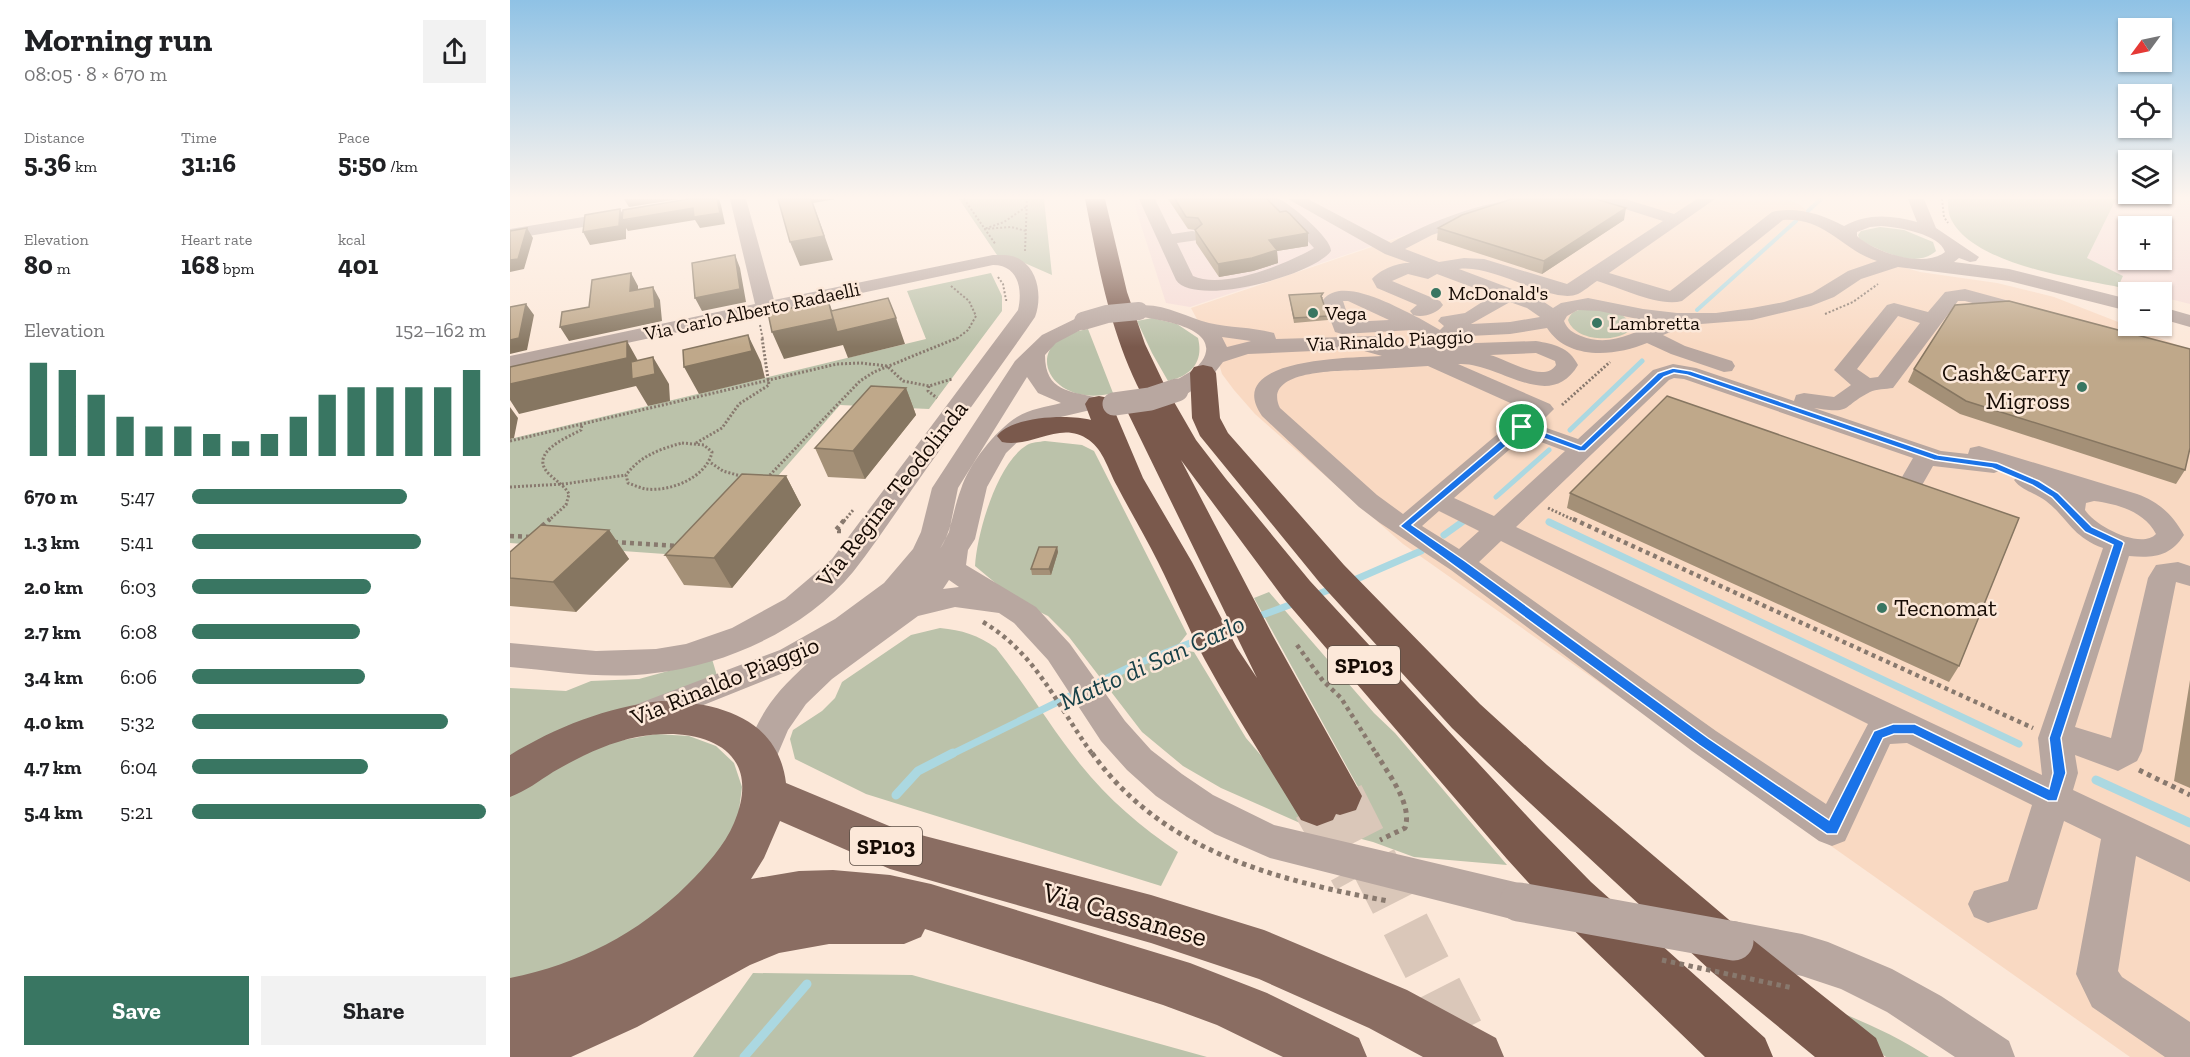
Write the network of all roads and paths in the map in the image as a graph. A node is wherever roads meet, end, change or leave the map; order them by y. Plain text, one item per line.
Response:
1 (751, 248) edge
2 (998, 248) edge
3 (1025, 248) edge
4 (1088, 248) edge
5 (1106, 248) edge
6 (1169, 248) edge
7 (1323, 248) edge
8 (1634, 248) edge
9 (1737, 248) edge
10 (1852, 248) edge
11 (1863, 248) edge
12 (1953, 248) joint
13 (1394, 249) junction
14 (1897, 261) junction
15 (1929, 263) junction
16 (997, 266) junction
17 (1595, 274) junction
18 (2009, 275) junction
19 (1850, 278) junction
20 (954, 281) dead end
21 (942, 284) dead end
22 (951, 286) dead end
23 (1576, 297) junction
24 (1502, 298) junction
25 (1012, 299) dead end
26 (2118, 302) edge
27 (766, 305) junction
28 (1629, 312) junction
29 (2045, 316) edge
30 (2172, 316) edge
31 (1686, 319) junction
32 (1555, 320) junction
33 (1932, 320) junction
34 (2190, 321) edge
35 (1430, 322) junction
36 (1203, 328) junction
37 (1342, 328) junction
38 (1645, 334) junction
39 (1272, 337) junction
40 (1568, 338) junction
41 (1359, 343) junction
42 (1035, 351) junction
43 (1618, 352) junction
44 (1430, 359) junction
45 (510, 362) edge
46 (887, 366) junction
47 (1198, 374) junction
48 (952, 379) dead end
49 (770, 380) junction
50 (1865, 385) junction
51 (929, 386) junction
52 (937, 398) dead end
53 (1804, 400) junction
54 (1101, 403) junction
55 (1838, 405) junction
56 (582, 424) junction
57 (1527, 429) junction
58 (1012, 435) junction
59 (510, 441) edge
60 (696, 443) junction
61 (1582, 449) junction
62 (1119, 457) junction
63 (1937, 458) junction
64 (711, 463) junction
65 (1994, 465) junction
66 (1863, 472) edge
67 (626, 475) junction
68 (749, 477) edge
69 (758, 478) edge
70 (564, 484) junction
71 (510, 486) edge
72 (2108, 494) junction
73 (1444, 495) junction
74 (1529, 500) junction
75 (2071, 512) junction
76 (1405, 526) junction
77 (1499, 527) junction
78 (510, 536) edge
79 (530, 537) junction
80 (541, 538) edge
81 (2178, 538) edge
82 (610, 542) edge
83 (2119, 543) junction
84 (522, 544) edge
85 (690, 546) edge
86 (954, 551) junction
87 (1461, 563) junction
88 (2190, 576) edge
89 (1009, 606) junction
90 (909, 607) junction
91 (978, 620) dead end
92 (1297, 645) dead end
93 (510, 655) edge
94 (1061, 682) junction
95 (1083, 713) junction
96 (620, 724) junction
97 (1915, 729) junction
98 (2055, 738) junction
99 (2118, 756) junction
100 (514, 774) edge
101 (761, 776) junction
102 (2190, 795) edge
103 (2053, 797) junction
104 (2121, 831) junction
105 (1373, 842) dead end
106 (2190, 864) edge
107 (1988, 904) dead end
108 (1000, 930) junction
109 (671, 931) junction
110 (1657, 959) dead end
111 (1804, 991) dead end
112 (1218, 999) junction
113 (511, 1004) edge
114 (2190, 1048) edge
115 (510, 1056) edge
116 (1296, 1057) edge
117 (1340, 1057) edge
118 (1477, 1057) edge
119 (1746, 1057) edge
120 (1857, 1057) edge
121 (1993, 1057) edge

1 - 27 street
2 - 16 path
3 - 16 path
4 - 62 highway
5 - 119 highway, SP103
6 - 7 street
8 - 17 street, Via Rinaldo Piaggio
9 - 17 street
10 - 19 street
11 - 14 street
12 - 15 street
12 - 18 street
13 - 23 street
13 - 24 street
13 - 35 street
14 - 15 street
14 - 19 street
15 - 18 street
16 - 25 path
16 - 27 street, Via Carlo Alberto Radaelli
16 - 93 street, Via Regina Teodolinda
17 - 23 street, Via Rinaldo Piaggio
18 - 26 street
19 - 31 street
20 - 21 path
22 - 46 path
23 - 28 street
23 - 32 street, Via Rinaldo Piaggio
24 - 32 street
24 - 35 street
24 - 35 street
27 - 45 street, Via Carlo Alberto Radaelli
27 - 49 path
28 - 31 street
28 - 38 street
29 - 33 street
30 - 34 street
31 - 38 street
32 - 35 street, Via Rinaldo Piaggio
32 - 40 street
33 - 50 street
33 - 50 street
35 - 37 street
35 - 37 street
35 - 39 street, Via Rinaldo Piaggio
36 - 39 street, Via Rinaldo Piaggio
36 - 42 street, Via Rinaldo Piaggio, bridge
36 - 47 street
37 - 39 street
38 - 43 street
38 - 55 street
40 - 41 street, Via Rinaldo Piaggio
40 - 43 street, Via Rinaldo Piaggio
41 - 44 street
41 - 47 street, Via Rinaldo Piaggio
42 - 54 street
42 - 96 street, Via Rinaldo Piaggio
43 - 53 street, Via Rinaldo Piaggio
43 - 57 path
44 - 57 street
44 - 76 street
46 - 49 path
46 - 51 path
46 - 69 path
47 - 54 street, Via Rinaldo Piaggio, bridge
47 - 120 highway, SP103
48 - 51 path
49 - 56 path
49 - 60 path
50 - 55 street
51 - 52 path
53 - 55 street
53 - 65 street
54 - 58 street, Via Rinaldo Piaggio
54 - 62 highway
55 - 72 street
56 - 59 path
56 - 70 path
57 - 61 street
57 - 73 street
58 - 62 highway
58 - 86 street, Via Rinaldo Piaggio
60 - 64 path
60 - 67 path
61 - 63 street
61 - 74 street
63 - 65 street
63 - 66 street
64 - 67 path
64 - 68 path
65 - 75 street
67 - 70 path
70 - 71 path
70 - 79 path
72 - 75 street
72 - 81 street
73 - 76 street
73 - 77 street
74 - 77 street
74 - 98 path
75 - 83 street
76 - 87 street
77 - 87 street
77 - 97 street
78 - 79 path
79 - 80 path
79 - 84 path
81 - 83 street
82 - 85 path
83 - 98 street
86 - 89 street
86 - 90 street, Via Rinaldo Piaggio
87 - 97 street
88 - 99 street
89 - 90 street
89 - 94 street
90 - 101 street, Via Rinaldo Piaggio
91 - 94 path
92 - 105 path
94 - 95 street
94 - 95 path
95 - 121 street, bridge
96 - 100 main road
96 - 101 main road
97 - 103 street
98 - 99 street
98 - 103 street
99 - 102 path
101 - 109 main road
101 - 118 main road, Via Cassanese / SP103
103 - 104 street
103 - 107 street
104 - 106 street
104 - 114 street
108 - 109 main road, Via Cassanese / SP103
108 - 112 main road, Via Cassanese / SP103
108 - 115 main road
109 - 113 main road
110 - 111 path, bridge
112 - 116 street
112 - 117 main road, Via Cassanese / SP103

